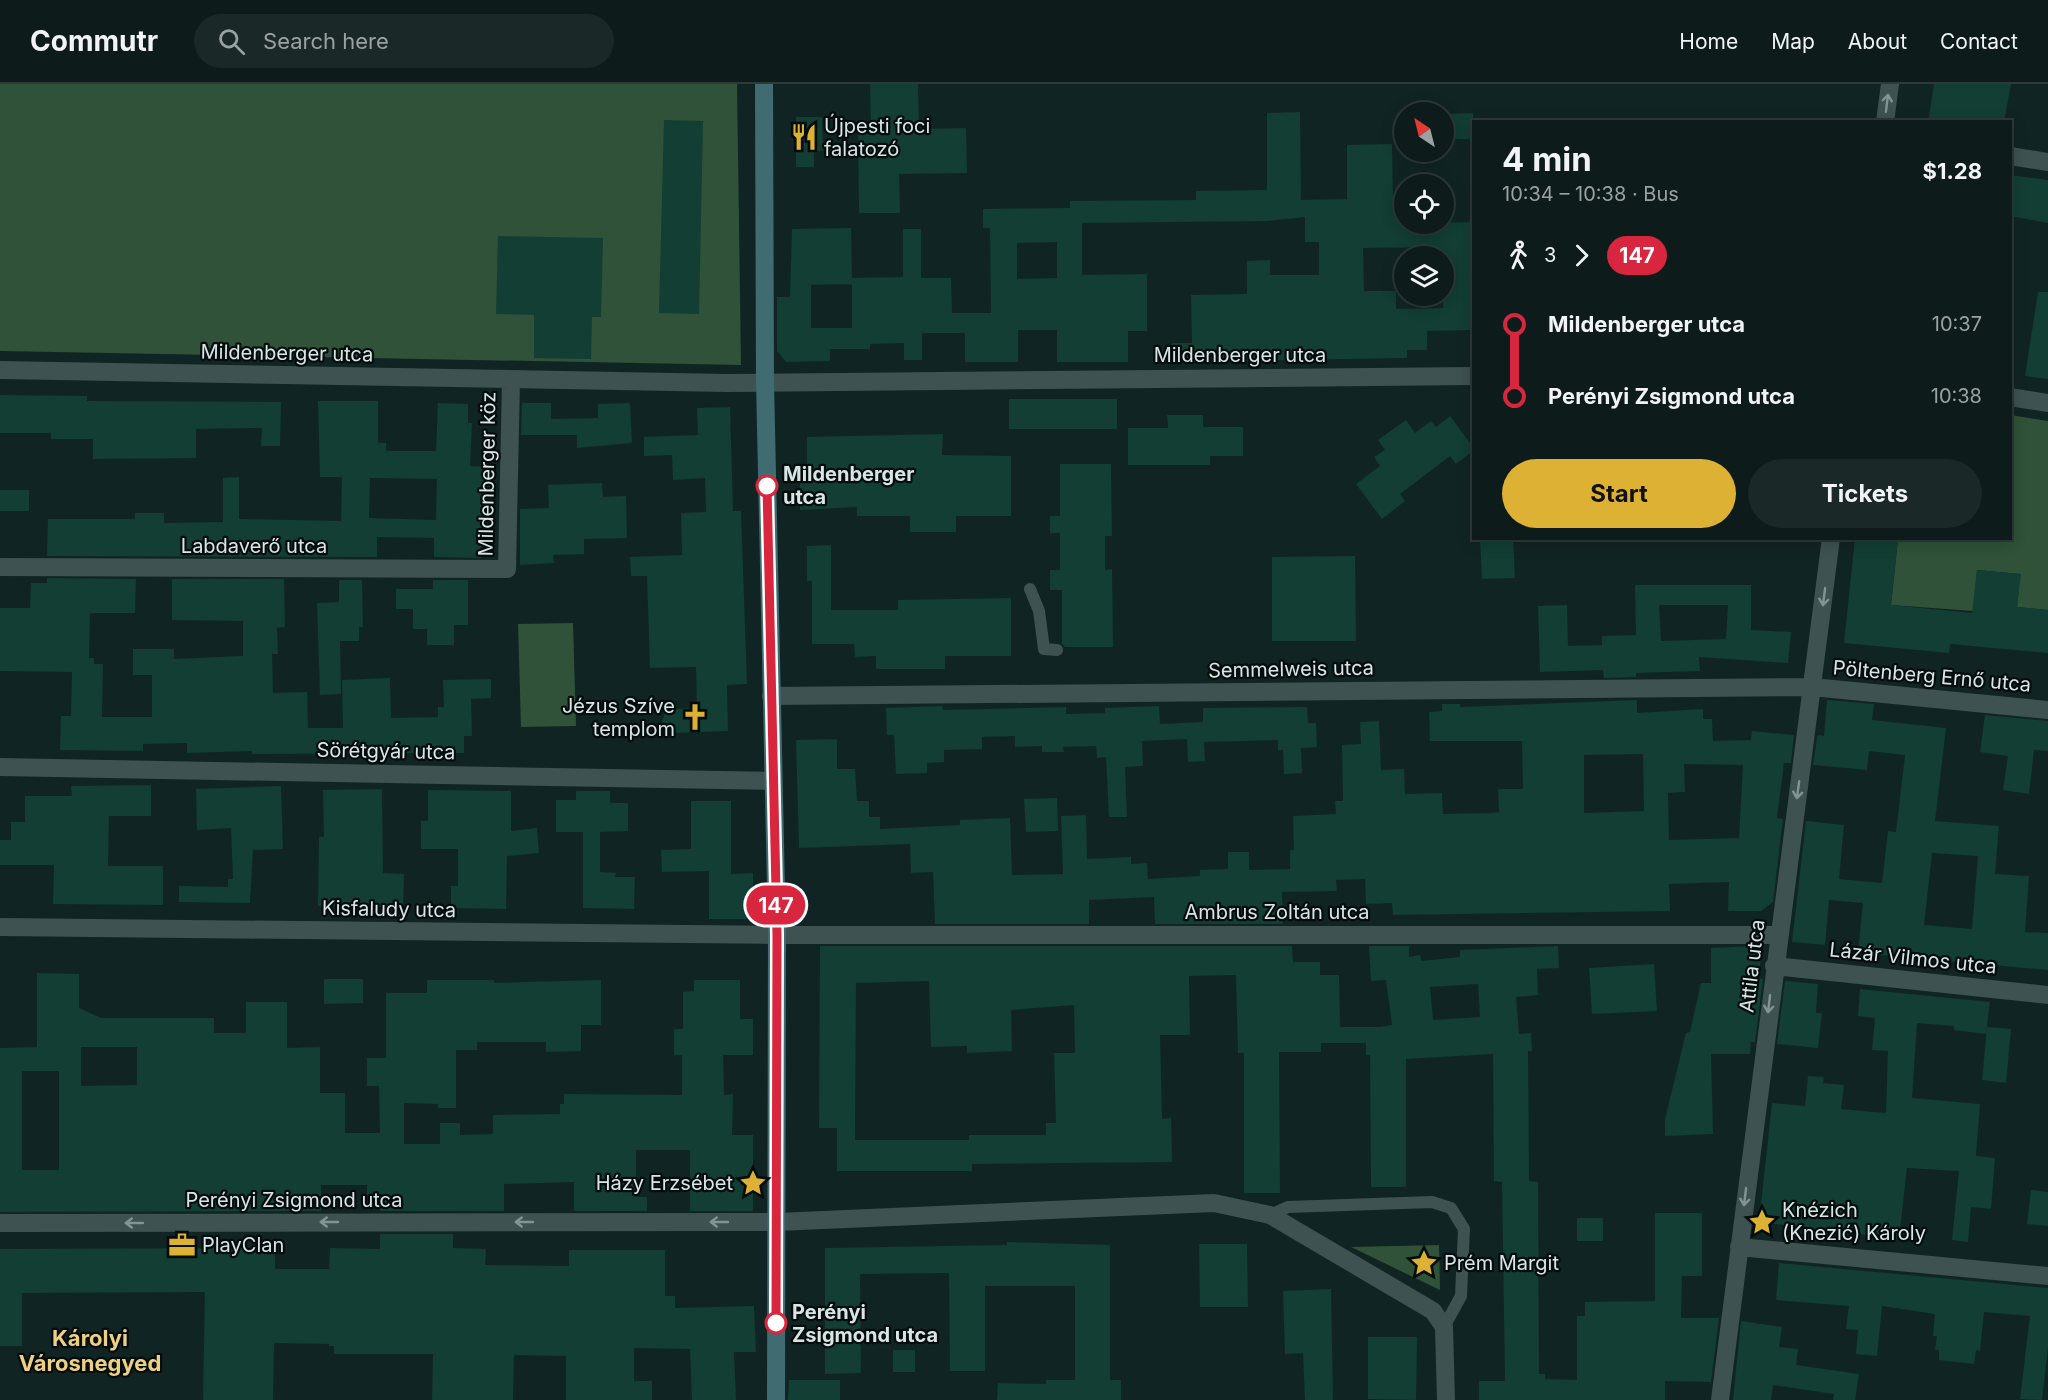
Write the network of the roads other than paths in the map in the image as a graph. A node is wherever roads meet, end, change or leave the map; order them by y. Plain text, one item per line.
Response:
1 (765, 84) edge
2 (1890, 84) edge
3 (1885, 120) edge
4 (2012, 156) edge
5 (2048, 162) edge
6 (0, 370) edge
7 (1472, 376) edge
8 (512, 380) junction
9 (765, 381) junction
10 (2012, 397) edge
11 (2048, 403) edge
12 (1831, 540) edge
13 (0, 567) edge
14 (507, 570) joint
15 (1030, 589) dead end
16 (1057, 650) dead end
17 (1812, 687) junction
18 (771, 696) junction
19 (2048, 710) edge
20 (0, 767) edge
21 (772, 781) junction
22 (0, 927) edge
23 (777, 935) junction
24 (1778, 935) junction
25 (1774, 966) junction
26 (2048, 995) edge
27 (1270, 1215) junction
28 (777, 1222) junction
29 (0, 1223) edge
30 (1739, 1247) junction
31 (2048, 1276) edge
32 (1444, 1327) junction
33 (776, 1400) edge
34 (1446, 1400) edge
35 (1720, 1400) edge

1 - 9 street
3 -> 2 street
4 - 5 street
6 - 8 street, Mildenberger utca
7 - 9 street, Mildenberger utca
8 - 9 street, Mildenberger utca
8 - 14 street, Mildenberger köz
9 - 18 street
10 - 11 street
12 -> 17 street, Attila utca
13 - 14 street, Labdaverő utca
15 - 16 lane
17 - 18 street, Semmelweis utca
17 - 19 street, Pöltenberg Ernő utca
17 -> 24 street, Attila utca
18 - 21 street
20 - 21 street, Sörétgyár utca
21 - 23 street
22 - 23 street, Kisfaludy utca
23 - 24 street, Ambrus Zoltán utca
23 - 28 street
24 - 25 street, Attila utca
25 - 26 street, Lázár Vilmos utca
25 -> 30 street, Attila utca
27 - 28 street, Perényi Zsigmond utca
27 - 32 street, Perényi Zsigmond utca
27 - 32 lane, Perényi Zsigmond utca
28 -> 29 street, Perényi Zsigmond utca
28 - 33 street
30 - 31 street
30 - 35 street, Attila utca
32 - 34 street

